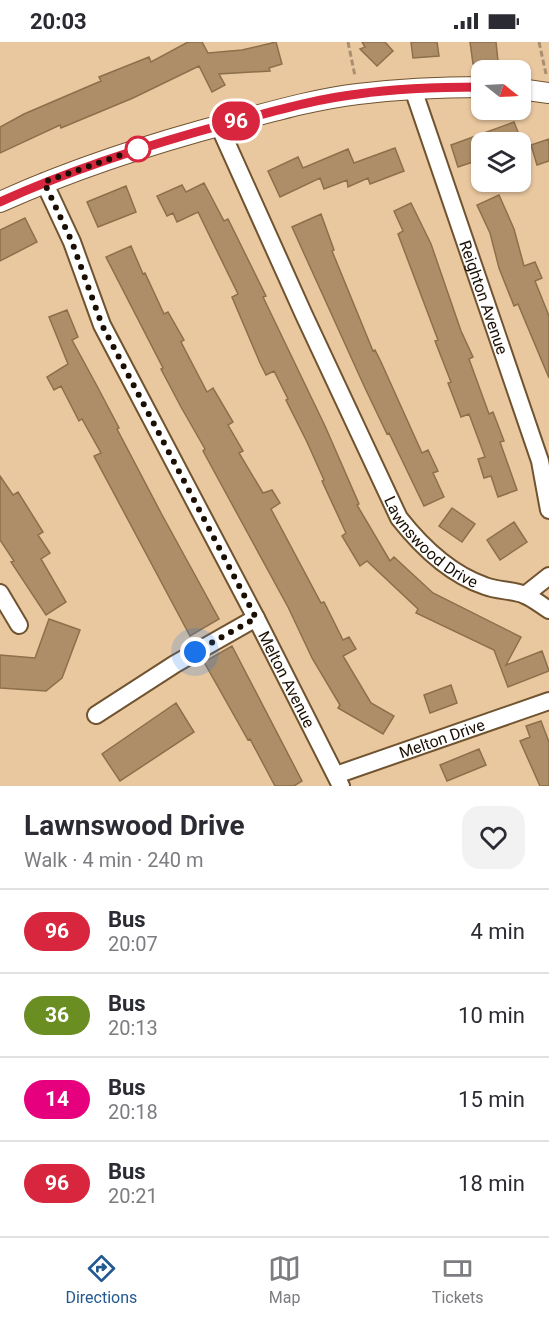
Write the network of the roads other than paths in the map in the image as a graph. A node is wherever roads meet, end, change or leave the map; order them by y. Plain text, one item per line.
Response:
1 (548, 86) edge
2 (471, 87) edge
3 (531, 88) edge
4 (412, 89) junction
5 (219, 126) junction
6 (44, 182) junction
7 (0, 202) edge
8 (549, 510) edge
9 (549, 576) edge
10 (0, 593) edge
11 (525, 595) junction
12 (549, 610) edge
13 (256, 618) junction
14 (19, 625) dead end
15 (549, 701) edge
16 (96, 715) dead end
17 (338, 780) edge

1 - 3 street
2 - 4 street
4 - 5 street
4 - 8 street, Reighton Avenue
5 - 6 street
5 - 11 street, Lawnswood Drive
6 - 7 street
6 - 13 street, Melton Avenue
9 - 11 street
10 - 14 street
11 - 12 street, Lawnswood Drive
13 - 16 street
13 - 17 street, Melton Avenue
15 - 17 street, Melton Drive

